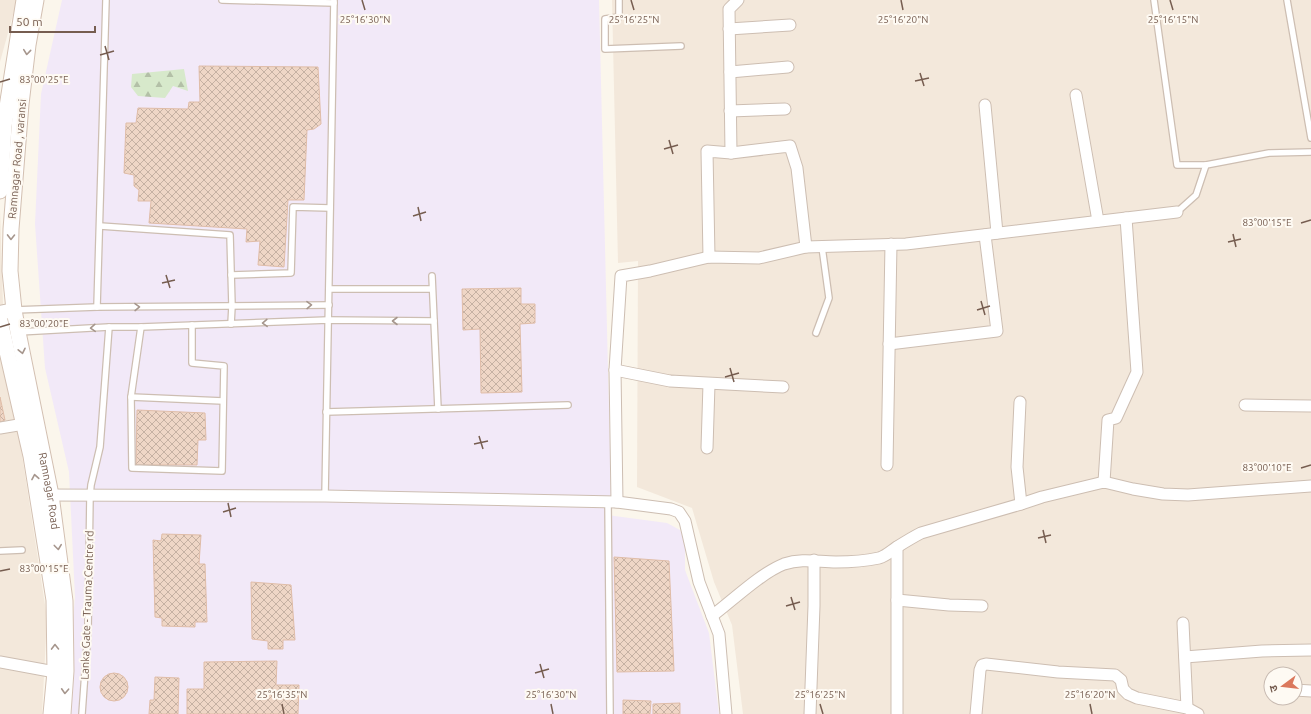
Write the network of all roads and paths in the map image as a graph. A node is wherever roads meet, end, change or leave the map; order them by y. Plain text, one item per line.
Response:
1 (24, 0) edge
2 (36, 0) edge
3 (106, 0) edge
4 (222, 0) edge
5 (257, 0) edge
6 (619, 0) edge
7 (738, 0) edge
8 (1154, 0) edge
9 (1287, 0) edge
10 (312, 1) edge
11 (334, 2) edge
12 (790, 25) dead end
13 (729, 29) junction
14 (681, 46) dead end
15 (788, 67) dead end
16 (730, 72) junction
17 (4, 92) edge
18 (1076, 95) dead end
19 (985, 105) dead end
20 (785, 109) dead end
21 (730, 110) junction
22 (1311, 138) edge
23 (1311, 152) edge
24 (731, 153) junction
25 (1206, 165) junction
26 (0, 191) edge
27 (330, 208) junction
28 (1177, 212) joint
29 (1126, 218) junction
30 (1098, 221) junction
31 (100, 226) junction
32 (997, 233) junction
33 (985, 235) junction
34 (891, 244) junction
35 (806, 247) junction
36 (822, 247) junction
37 (709, 257) junction
38 (10, 271) joint
39 (231, 275) junction
40 (432, 276) dead end
41 (329, 289) junction
42 (432, 289) junction
43 (328, 305) junction
44 (232, 306) junction
45 (97, 307) junction
46 (7, 312) edge
47 (328, 320) junction
48 (0, 321) edge
49 (434, 321) junction
50 (231, 324) junction
51 (192, 325) junction
52 (109, 327) junction
53 (141, 327) junction
54 (18, 332) junction
55 (816, 333) dead end
56 (889, 344) junction
57 (615, 370) junction
58 (708, 384) junction
59 (783, 387) dead end
60 (131, 397) junction
61 (223, 401) junction
62 (1020, 402) dead end
63 (568, 405) dead end
64 (1245, 405) dead end
65 (1311, 406) edge
66 (438, 409) junction
67 (326, 412) junction
68 (24, 424) junction
69 (0, 428) edge
70 (707, 448) dead end
71 (887, 465) dead end
72 (1104, 482) junction
73 (1311, 486) edge
74 (45, 495) junction
75 (90, 496) junction
76 (325, 496) junction
77 (613, 502) junction
78 (1021, 504) junction
79 (897, 547) junction
80 (22, 550) dead end
81 (0, 551) edge
82 (814, 560) junction
83 (897, 600) junction
84 (982, 606) dead end
85 (712, 616) junction
86 (1183, 623) dead end
87 (1311, 650) edge
88 (1185, 657) junction
89 (0, 662) edge
90 (60, 671) junction
91 (1187, 708) junction
92 (51, 714) edge
93 (63, 714) edge
94 (82, 714) edge
95 (610, 714) edge
96 (726, 714) edge
97 (810, 714) edge
98 (897, 714) edge
99 (976, 714) edge
100 (1198, 714) edge

1 - 17 main road
2 -> 38 main road, Ramnagar Road , varansi
3 - 31 lane
4 - 5 lane
5 - 10 lane
6 - 14 lane
7 - 13 street
8 - 25 lane
9 - 22 lane
10 - 11 lane
11 - 27 lane
12 - 13 street
13 - 16 street
15 - 16 street
16 - 21 street
17 - 26 main road
18 - 30 street
19 - 32 street
20 - 21 street
21 - 24 street
23 - 25 lane
24 - 35 street
24 - 37 street
25 - 28 lane
27 - 39 lane
27 - 41 lane
28 - 29 street
29 - 30 street
29 - 72 street
30 - 32 street
31 - 39 lane
31 - 45 lane
32 - 33 street
33 - 34 street
33 - 56 street
34 - 36 street
34 - 56 street
35 - 36 street
35 - 37 street
36 - 55 lane
37 - 57 street
38 - 46 main road, Ramnagar Road
39 - 44 lane
40 - 42 lane
41 - 42 lane
41 - 43 lane
42 - 49 lane
44 -> 43 lane
43 - 47 lane
45 -> 44 lane
44 - 50 lane
45 - 46 lane
46 - 54 main road, Ramnagar Road
49 -> 47 lane
47 -> 50 lane
47 - 67 lane
48 - 68 main road
49 - 66 lane
50 - 51 lane
51 - 53 lane
51 - 61 lane
52 - 53 lane
52 -> 54 lane
52 - 75 lane, Lanka Gate - Trauma Centre rd
53 - 60 lane
54 -> 74 main road, Ramnagar Road
56 - 71 street
57 - 58 street
57 - 77 street
58 - 59 street
58 - 70 street
60 - 61 lane
60 - 61 lane
62 - 78 street
63 - 66 lane
64 - 65 street
66 - 67 lane
67 - 76 lane
68 - 69 street
74 -> 68 main road
72 - 73 street
72 - 78 street
74 - 75 street
74 - 90 main road
75 - 76 street
75 - 94 lane, Lanka Gate - Trauma Centre rd
76 - 77 street
77 - 85 street
77 - 95 lane
78 - 79 street
79 - 82 street
79 - 83 street
80 - 81 lane
82 - 85 street
82 - 97 street
83 - 84 street
83 - 98 street
85 - 96 street
86 - 88 street
87 - 88 street
88 - 91 street
89 - 90 street
90 - 92 main road
90 -> 93 main road
91 - 99 street
91 - 100 street

